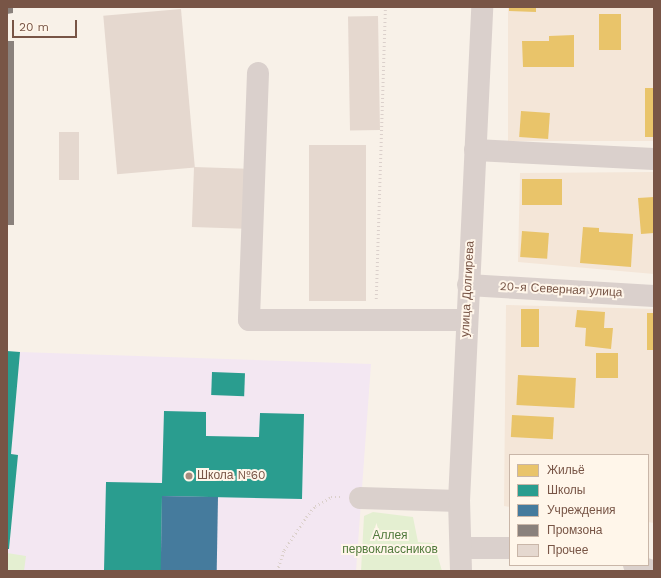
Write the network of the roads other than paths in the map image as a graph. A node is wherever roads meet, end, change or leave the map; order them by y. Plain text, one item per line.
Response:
1 (482, 7) edge
2 (258, 72) dead end
3 (475, 150) junction
4 (654, 159) edge
5 (468, 285) junction
6 (654, 296) edge
7 (466, 320) junction
8 (360, 498) road end
9 (459, 501) junction
10 (462, 548) junction
11 (509, 548) edge
12 (637, 566) edge
13 (461, 571) edge
14 (654, 571) edge

1 - 3 street, улица Долгирева
2 - 7 street
3 - 4 street
3 - 5 street, улица Долгирева
5 - 6 street, 20-я Северная улица
5 - 7 street, улица Долгирева
7 - 9 street, улица Долгирева
8 - 9 street
9 - 10 street, улица Долгирева
10 - 11 street
10 - 13 street, улица Долгирева
12 - 14 street

